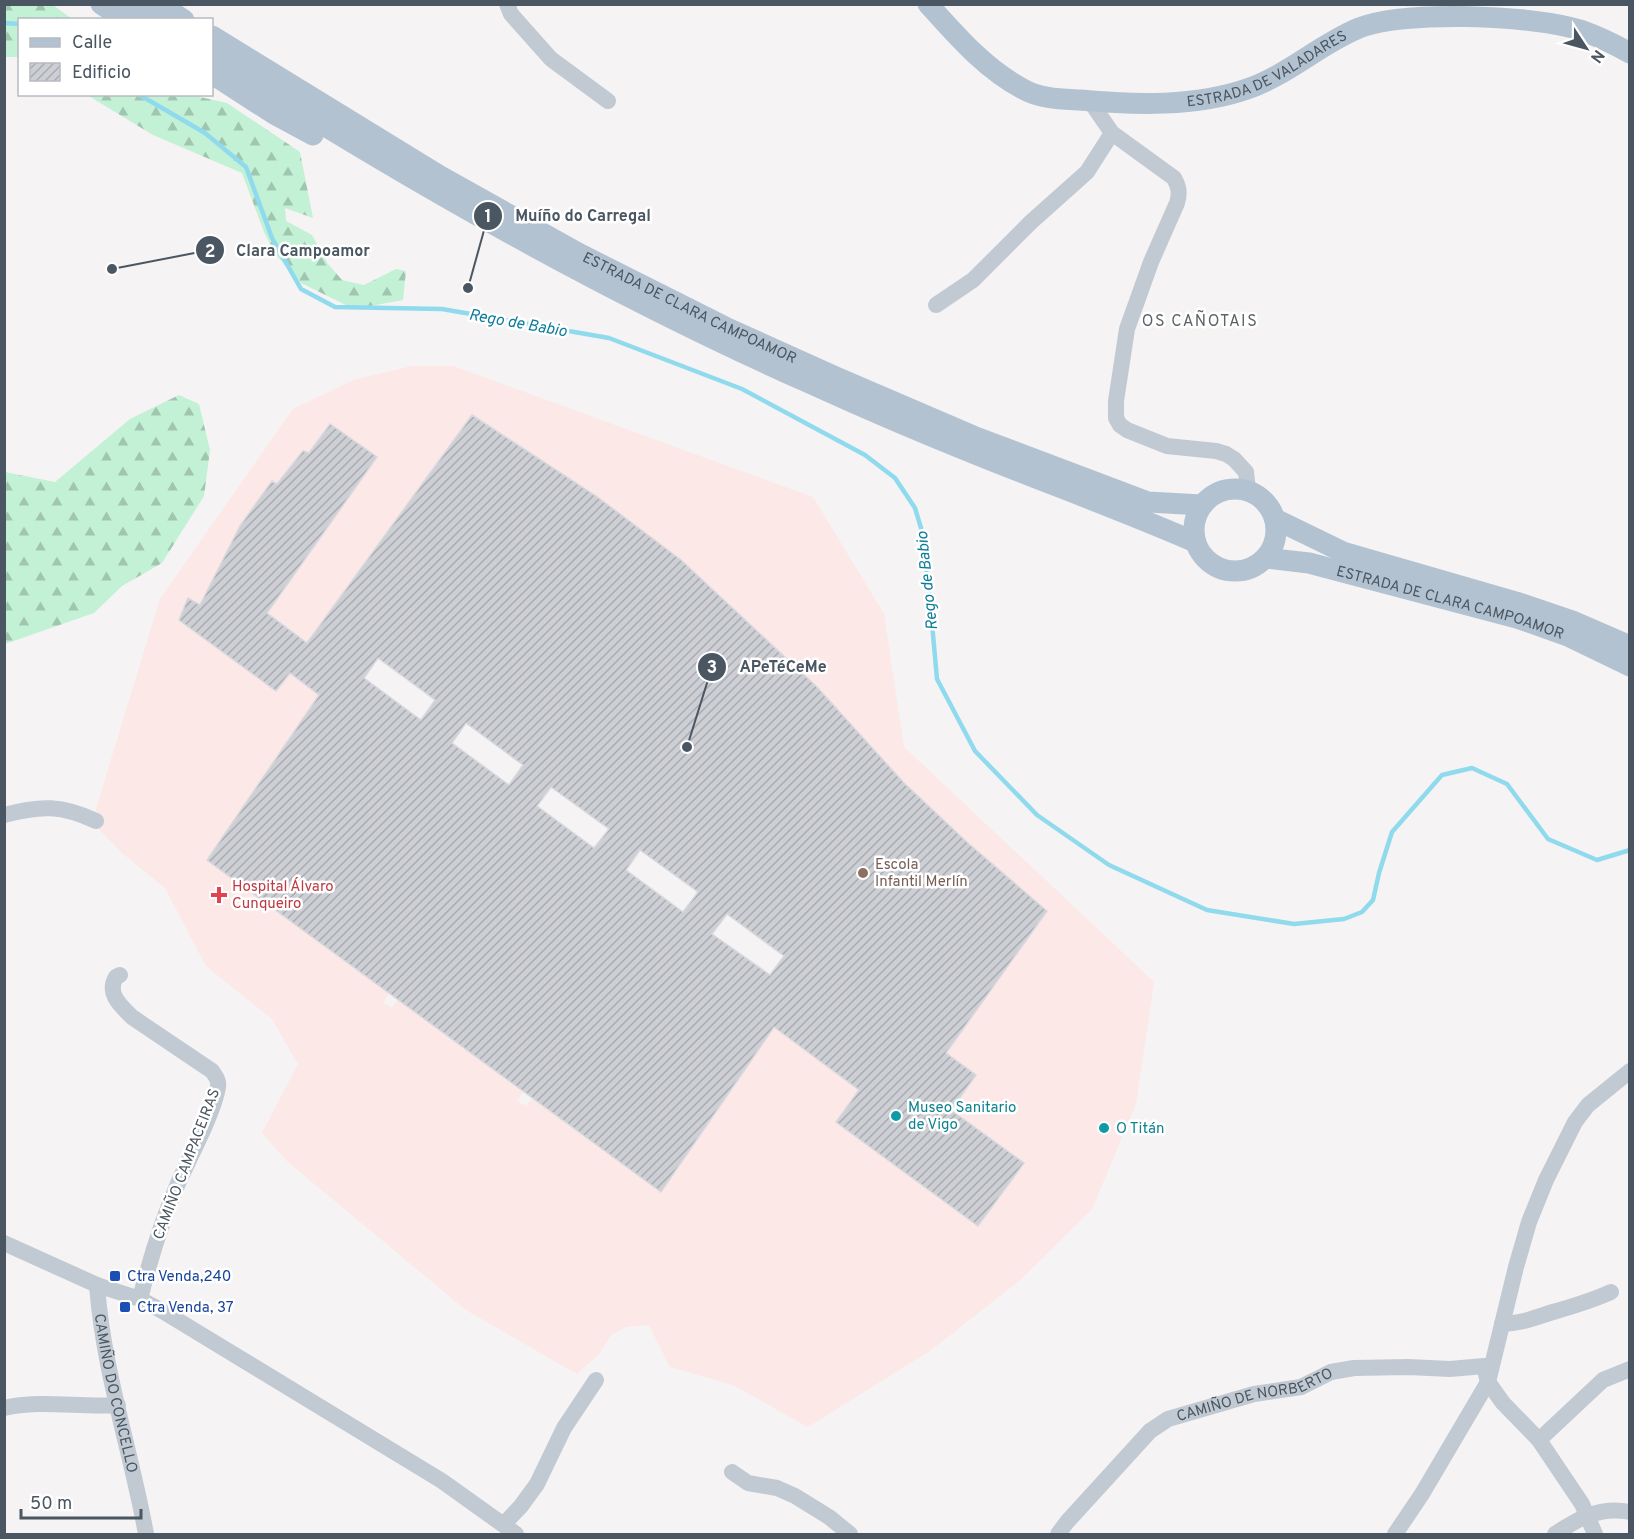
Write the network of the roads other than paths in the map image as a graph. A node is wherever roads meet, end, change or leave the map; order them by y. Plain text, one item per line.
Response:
1 (101, 4) edge
2 (130, 4) edge
3 (160, 4) edge
4 (507, 4) edge
5 (928, 4) edge
6 (122, 18) edge
7 (150, 18) edge
8 (181, 18) edge
9 (213, 37) edge
10 (1629, 53) edge
11 (213, 57) edge
12 (213, 75) edge
13 (609, 101) dead end
14 (1090, 101) junction
15 (1112, 133) junction
16 (936, 305) dead end
17 (979, 456) junction
18 (1248, 490) junction
19 (1202, 505) junction
20 (1275, 519) junction
21 (1195, 542) junction
22 (1266, 558) junction
23 (1629, 646) edge
24 (1629, 666) edge
25 (4, 815) edge
26 (96, 820) dead end
27 (120, 975) dead end
28 (1629, 1071) edge
29 (4, 1243) edge
30 (97, 1285) junction
31 (1611, 1292) dead end
32 (140, 1299) junction
33 (1502, 1324) junction
34 (1629, 1369) edge
35 (596, 1380) dead end
36 (1488, 1382) junction
37 (118, 1405) junction
38 (4, 1408) edge
39 (1539, 1440) junction
40 (732, 1472) dead end
41 (1629, 1512) edge
42 (1587, 1515) junction
43 (510, 1529) edge
44 (146, 1534) edge
45 (850, 1534) edge
46 (1058, 1534) edge
47 (1395, 1534) edge
48 (1555, 1534) edge
49 (1595, 1534) edge

1 - 6 main road
2 - 7 main road
3 - 8 main road
4 - 13 street
5 - 14 main road, ESTRADA DE VALADARES
9 - 19 main road, ESTRADA DE CLARA CAMPOAMOR
10 - 14 main road, ESTRADA DE VALADARES
11 - 17 main road, ESTRADA DE CLARA CAMPOAMOR
12 - 17 main road, ESTRADA DE CLARA CAMPOAMOR
14 - 15 street
15 - 16 street
15 - 18 street
17 - 21 main road, ESTRADA DE CLARA CAMPOAMOR
18 - 19 main road
18 - 20 main road, ESTRADA DE CLARA CAMPOAMOR
19 - 21 main road
20 - 22 main road
20 - 23 main road, ESTRADA DE CLARA CAMPOAMOR
21 - 22 main road, ESTRADA DE CLARA CAMPOAMOR
22 - 24 main road, ESTRADA DE CLARA CAMPOAMOR
25 - 26 street
27 - 32 street, CAMIÑO CAMPACEIRAS
28 - 33 street
29 - 30 street
30 - 32 street
30 - 37 street, CAMIÑO DO CONCELLO
31 - 33 street
32 - 43 street
33 - 36 street
34 - 39 street
35 - 43 street
36 - 39 street
36 - 46 street, CAMIÑO DE NORBERTO
36 - 47 street
37 - 38 street
37 - 44 street, CAMIÑO DO CONCELLO
39 - 42 street
40 - 45 street
41 - 42 street
42 - 48 street
42 - 49 street

